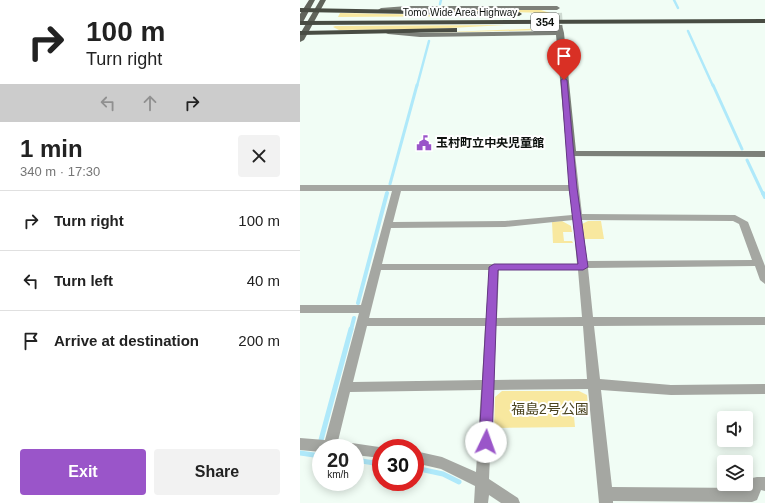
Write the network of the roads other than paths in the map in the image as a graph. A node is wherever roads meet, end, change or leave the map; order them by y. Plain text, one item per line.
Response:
1 (312, 0) edge
2 (315, 0) edge
3 (322, 0) edge
4 (557, 0) edge
5 (326, 10) joint
6 (382, 10) junction
7 (310, 11) edge
8 (765, 17) edge
9 (692, 18) junction
10 (326, 21) junction
11 (675, 21) junction
12 (765, 21) edge
13 (300, 22) edge
14 (388, 32) junction
15 (301, 35) edge
16 (571, 154) junction
17 (765, 154) edge
18 (300, 188) edge
19 (397, 188) junction
20 (573, 188) junction
21 (578, 218) junction
22 (387, 225) junction
23 (758, 263) junction
24 (583, 265) junction
25 (494, 267) junction
26 (376, 268) junction
27 (765, 280) edge
28 (300, 309) edge
29 (365, 309) junction
30 (588, 320) junction
31 (765, 321) edge
32 (362, 322) junction
33 (492, 322) junction
34 (594, 384) junction
35 (489, 386) junction
36 (346, 387) junction
37 (765, 388) edge
38 (332, 439) edge
39 (300, 444) edge
40 (312, 445) edge
41 (424, 458) edge
42 (483, 483) junction
43 (765, 484) edge
44 (605, 498) edge
45 (481, 503) edge
46 (513, 503) edge

1 - 7 main road
2 - 7 main road
3 - 7 main road
4 - 6 street
5 - 6 highway, 354
5 - 7 main road
6 - 9 highway, 354
7 - 13 main road
7 - 15 main road
8 - 9 highway, Tomo Wide Area Highway / 354
9 - 10 highway, Tomo Wide Area Highway / 354
10 - 11 highway, Tomo Wide Area Highway / 354
10 - 13 highway, Tomo Wide Area Highway / 354
11 - 12 highway, Tomo Wide Area Highway / 354
11 - 14 highway, 354
14 - 15 highway, 354
14 - 16 street
16 - 17 street
16 - 20 street
18 - 19 street
19 - 20 street
19 - 22 street
20 - 21 street
21 - 22 street
21 - 23 street
21 - 24 street
22 - 26 street
23 - 24 street
23 - 27 street
24 - 25 street
24 - 30 street
25 - 26 street
25 - 33 street
26 - 29 street
28 - 29 street
29 - 32 street
30 - 31 street
30 - 33 street
30 - 34 street
32 - 33 street
32 - 36 street
33 - 35 street
34 - 35 street
34 - 37 street
34 - 44 street
35 - 36 street
35 - 42 street
36 - 38 street
39 - 40 street
41 - 42 street
42 - 45 street
42 - 46 street
43 - 44 street

